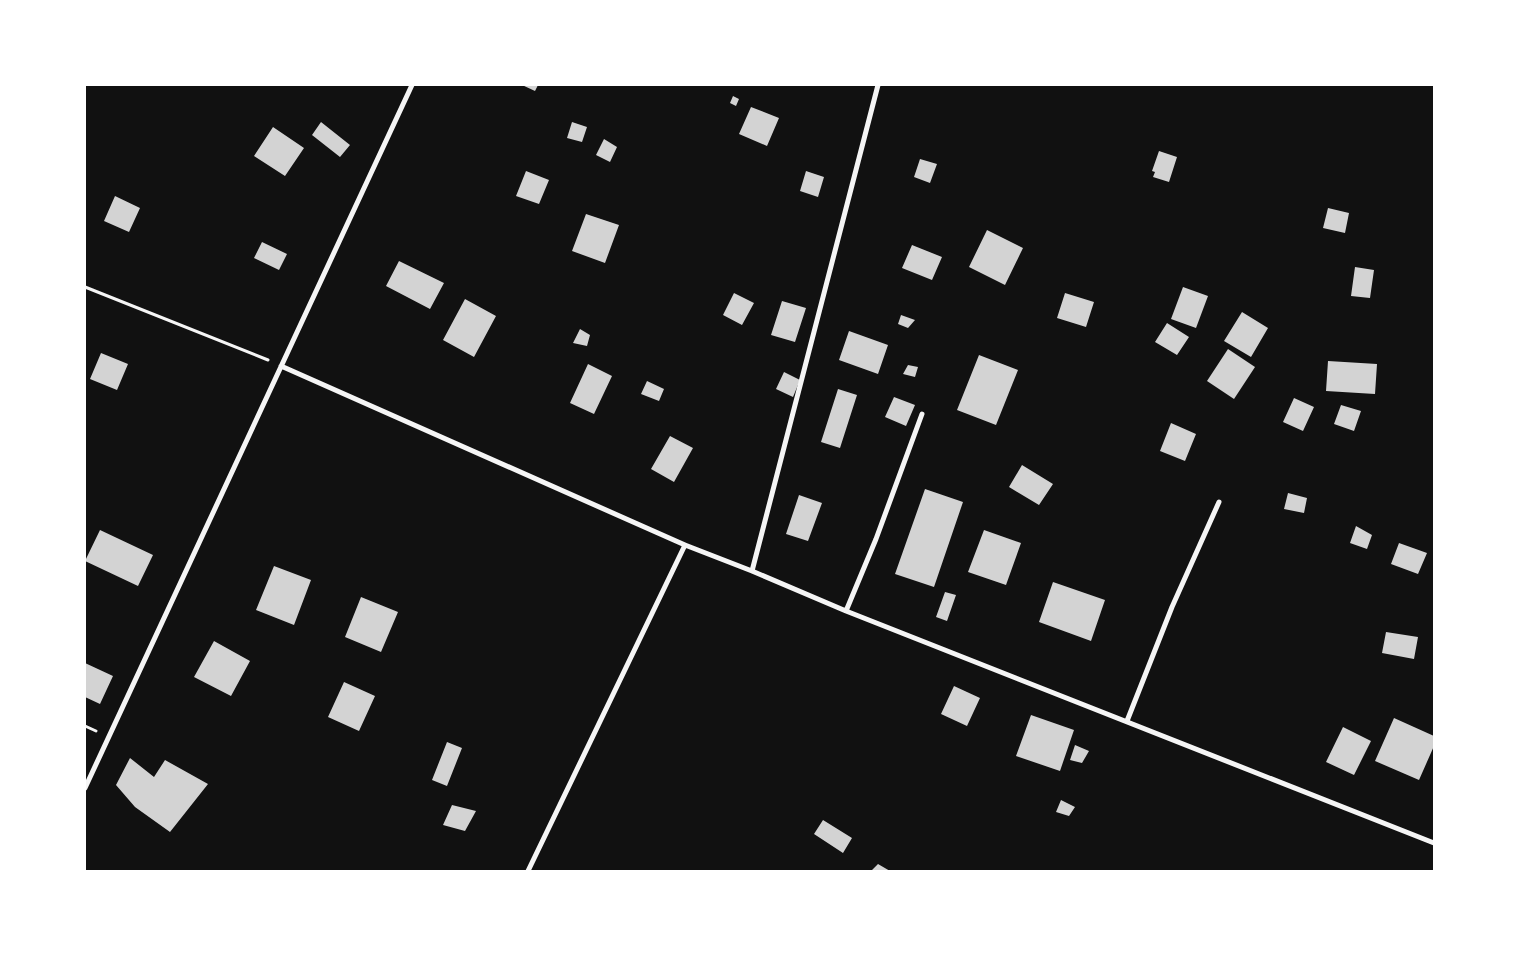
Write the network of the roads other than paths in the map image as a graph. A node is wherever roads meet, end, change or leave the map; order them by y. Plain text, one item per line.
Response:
1 (412, 85) edge
2 (878, 85) edge
3 (281, 366) junction
4 (922, 414) dead end
5 (1219, 502) dead end
6 (685, 545) junction
7 (752, 571) junction
8 (846, 611) junction
9 (1126, 721) junction
10 (85, 788) edge
11 (1434, 843) edge
12 (528, 871) edge

1 - 3 street
2 - 7 street
3 - 6 street
3 - 10 street
4 - 8 street
5 - 9 street
6 - 7 street
6 - 12 street
7 - 8 street
8 - 9 street
9 - 11 street

